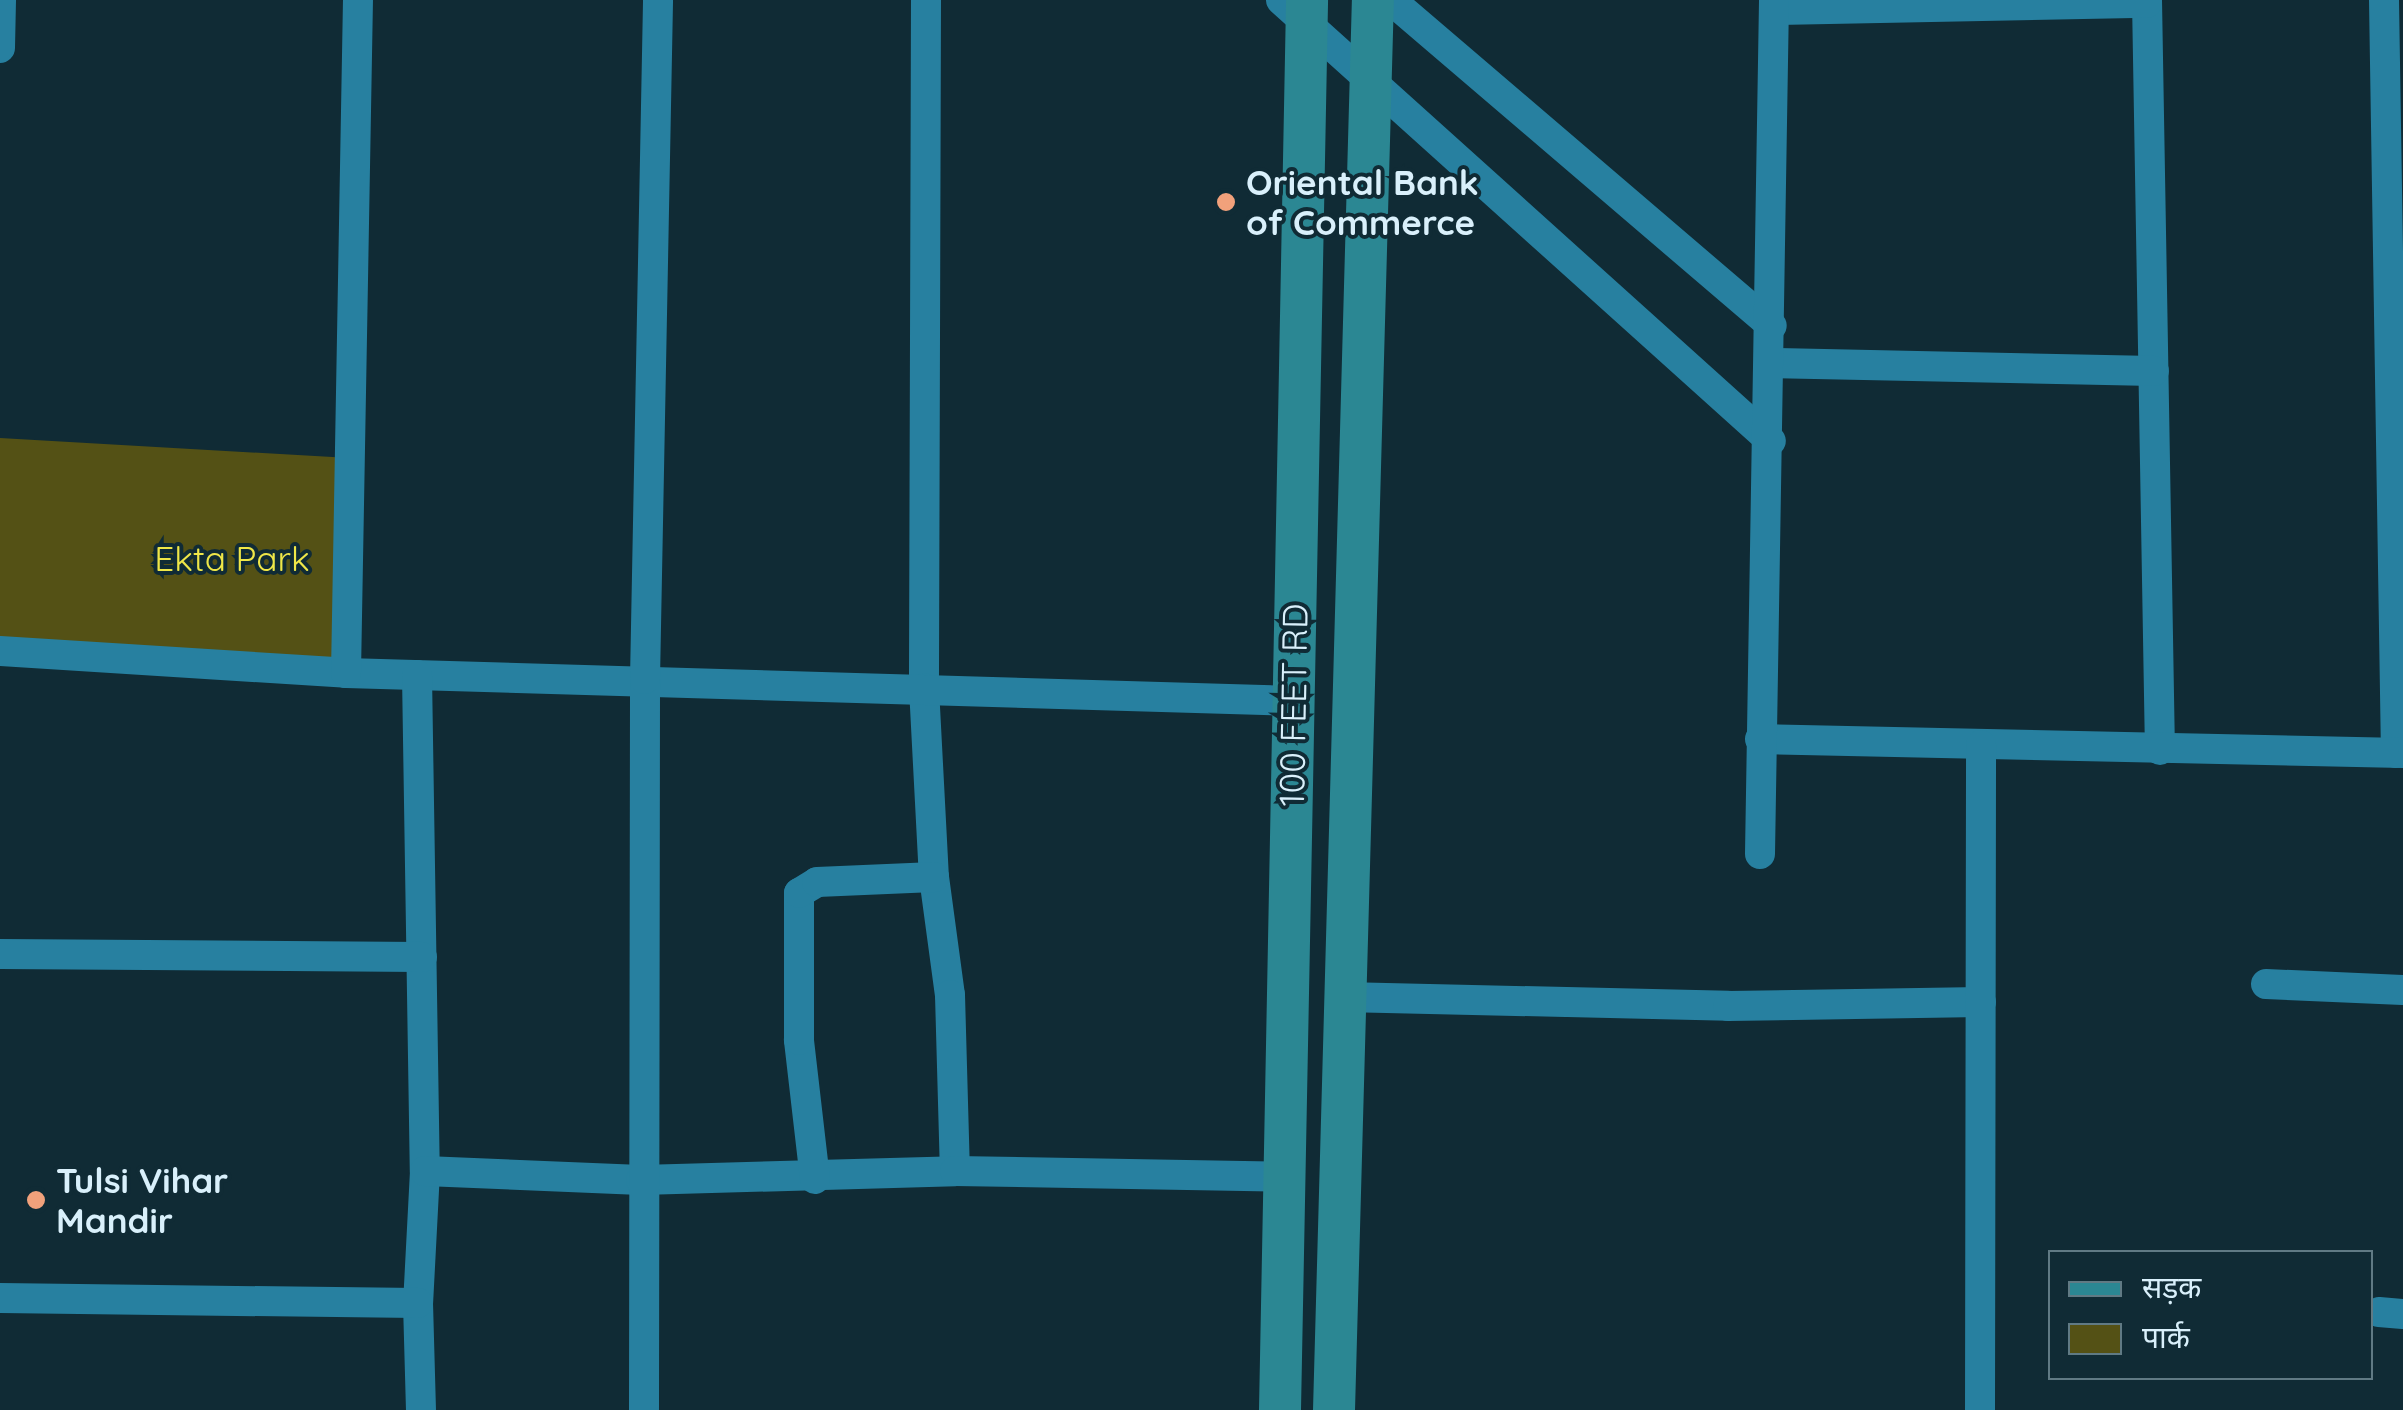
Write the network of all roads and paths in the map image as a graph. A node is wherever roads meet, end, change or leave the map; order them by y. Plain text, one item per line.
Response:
1 (1, 0) edge
2 (358, 0) edge
3 (658, 0) edge
4 (926, 0) edge
5 (1373, 0) edge
6 (1390, 0) edge
7 (2384, 0) edge
8 (2147, 2) edge
9 (1774, 5) edge
10 (1298, 7) edge
11 (0, 48) edge
12 (1370, 78) junction
13 (1772, 326) junction
14 (1772, 363) junction
15 (2154, 372) junction
16 (1772, 441) junction
17 (2395, 500) edge
18 (0, 651) edge
19 (346, 673) junction
20 (418, 674) junction
21 (646, 679) junction
22 (924, 688) junction
23 (1292, 701) junction
24 (1760, 739) junction
25 (1981, 745) junction
26 (2160, 750) junction
27 (2400, 753) edge
28 (1760, 854) dead end
29 (934, 877) junction
30 (0, 954) edge
31 (422, 957) junction
32 (2266, 984) dead end
33 (2403, 990) edge
34 (1344, 998) junction
35 (1980, 1002) junction
36 (425, 1171) junction
37 (955, 1171) junction
38 (1284, 1177) junction
39 (814, 1179) junction
40 (641, 1180) junction
41 (0, 1298) edge
42 (418, 1302) junction
43 (421, 1410) edge
44 (644, 1410) edge
45 (1280, 1410) edge
46 (1334, 1410) edge
47 (1980, 1410) edge

1 - 11 street
2 - 19 street
3 - 21 street
4 - 22 street
5 - 12 main road
6 - 13 street
7 - 17 street
8 - 9 street
8 - 15 street
9 - 13 street
10 - 12 street
10 - 23 main road, 100 FEET RD
12 - 16 street
12 - 34 main road
13 - 14 street
14 - 15 street
14 - 16 street
15 - 26 street
16 - 24 street
17 - 27 street
18 - 19 street
19 - 20 street
20 - 21 street
20 - 31 street
21 - 22 street
21 - 40 street
22 - 23 street
22 - 29 street
23 - 38 main road, 100 FEET RD
24 - 25 street
24 - 28 street
25 - 26 street
25 - 35 street
26 - 27 street
29 - 37 street
29 - 39 street
30 - 31 street
31 - 36 street
32 - 33 street
34 - 35 street
34 - 46 main road
35 - 47 street
36 - 40 street
36 - 42 street
37 - 38 street
37 - 39 street
38 - 45 main road, 100 FEET RD
39 - 40 street
40 - 44 street
41 - 42 street
42 - 43 street

